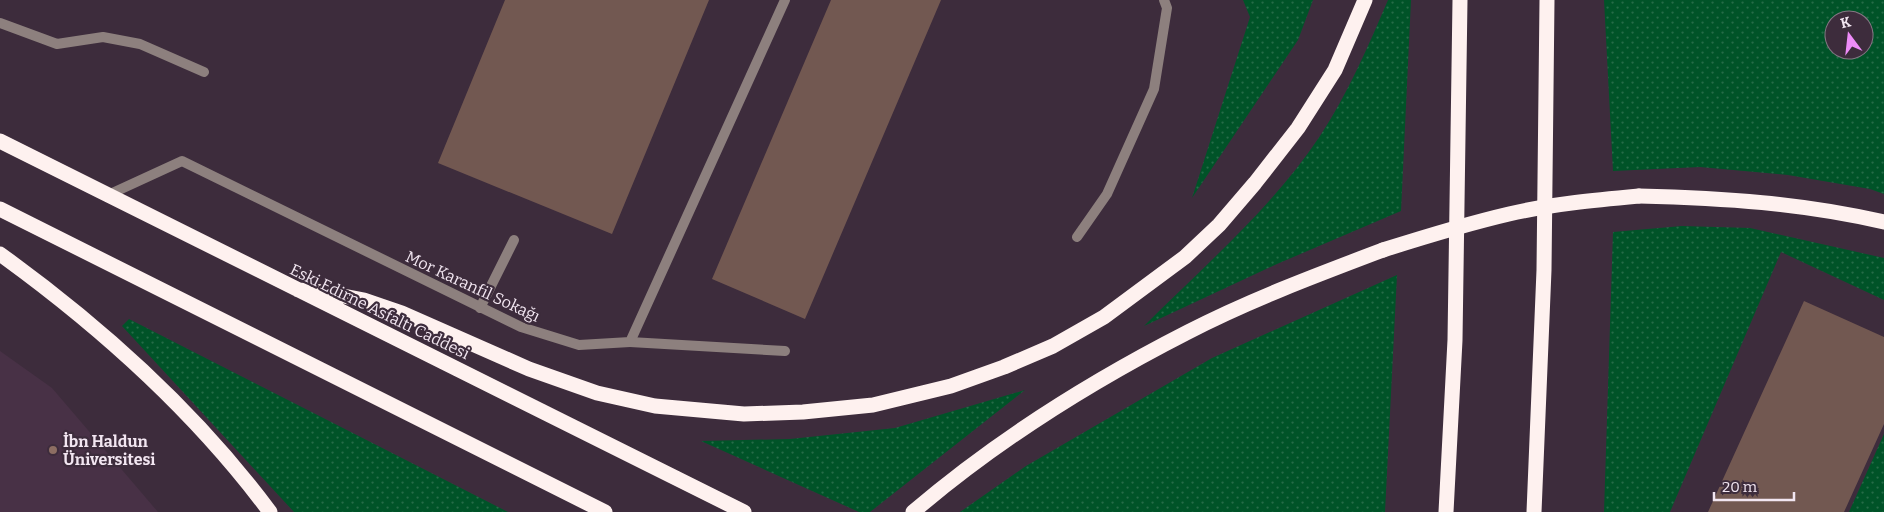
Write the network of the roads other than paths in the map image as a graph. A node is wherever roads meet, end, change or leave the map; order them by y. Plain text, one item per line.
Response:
1 (785, 0) edge
2 (1164, 0) edge
3 (1365, 0) edge
4 (1460, 0) edge
5 (1547, 0) edge
6 (0, 24) edge
7 (204, 72) dead end
8 (0, 141) edge
9 (108, 195) junction
10 (0, 208) edge
11 (1884, 222) edge
12 (1077, 237) dead end
13 (514, 240) dead end
14 (0, 254) edge
15 (298, 290) junction
16 (480, 308) junction
17 (630, 342) junction
18 (785, 351) dead end
19 (270, 512) edge
20 (606, 512) edge
21 (744, 512) edge
22 (913, 512) edge
23 (1446, 512) edge
24 (1534, 512) edge

1 - 17 street
2 - 12 street
3 - 15 highway
4 - 23 highway
5 - 24 highway
6 - 7 street
8 - 9 highway, Eski Edirne Asfaltı Caddesi
9 - 15 highway, Eski Edirne Asfaltı Caddesi
9 - 16 street, Mor Karanfil Sokağı
10 - 20 highway
11 - 22 highway, bridge
13 - 16 street
14 - 19 highway
15 - 21 highway, Eski Edirne Asfaltı Caddesi
16 - 17 street, Mor Karanfil Sokağı
17 - 18 street, Mor Karanfil Sokağı

